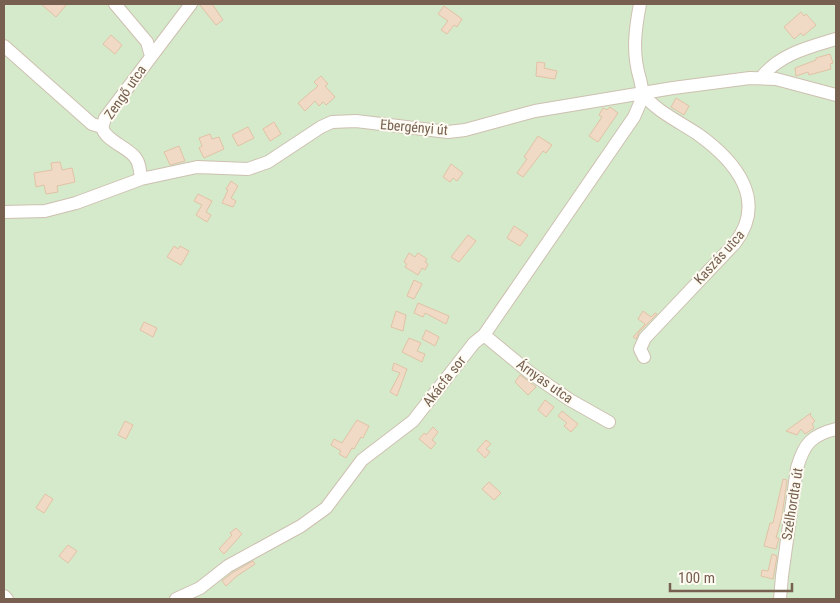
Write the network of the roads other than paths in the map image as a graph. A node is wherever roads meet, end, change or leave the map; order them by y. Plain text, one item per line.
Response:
1 (115, 4) edge
2 (191, 4) edge
3 (640, 4) edge
4 (836, 39) edge
5 (4, 46) edge
6 (152, 56) junction
7 (761, 78) junction
8 (644, 94) junction
9 (836, 95) edge
10 (102, 127) junction
11 (141, 179) junction
12 (4, 212) edge
13 (484, 335) junction
14 (644, 357) dead end
15 (609, 422) dead end
16 (836, 429) edge
17 (4, 596) edge
18 (7, 599) edge
19 (176, 599) edge
20 (780, 599) edge

1 - 6 street
2 - 6 street, Zengő utca
3 - 8 street
4 - 7 street
5 - 10 street
6 - 10 street, Zengő utca
7 - 8 street, Ebergényi út
7 - 9 street, Ebergényi út
8 - 11 street, Ebergényi út
8 - 13 street, Akácfa sor
8 - 14 street, Kaszás utca
10 - 11 street, Zengő utca
11 - 12 street, Ebergényi út
13 - 15 street, Árnyas utca
13 - 19 street, Akácfa sor
16 - 20 street, Szélhordta út
17 - 18 street

